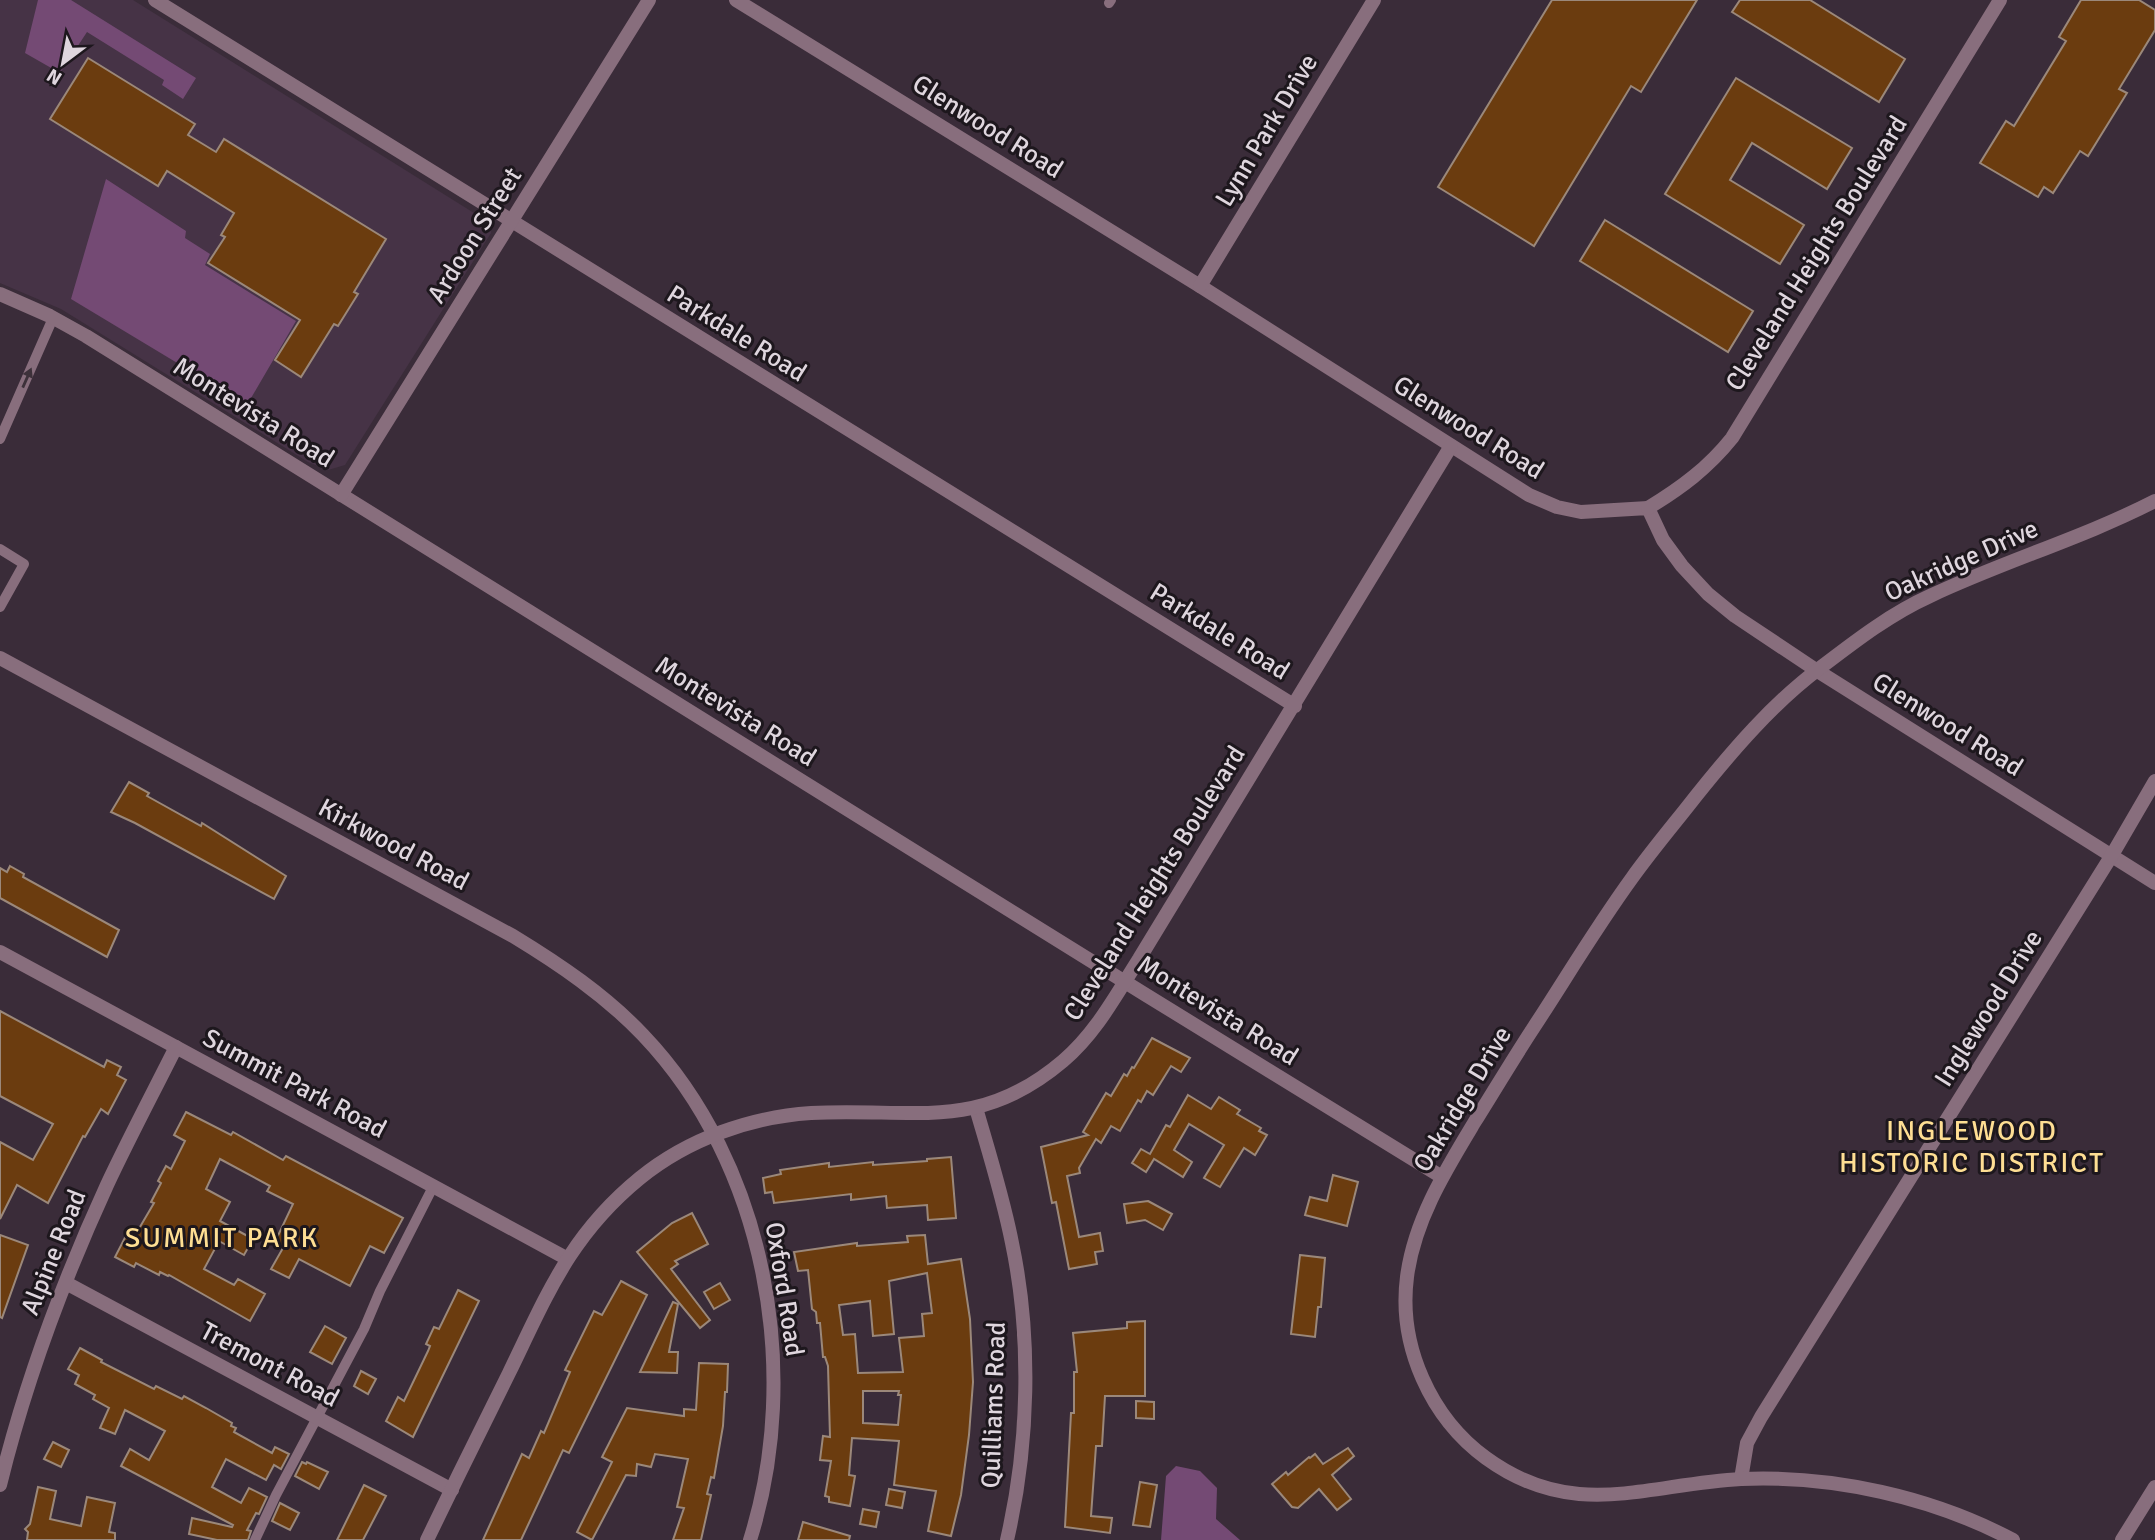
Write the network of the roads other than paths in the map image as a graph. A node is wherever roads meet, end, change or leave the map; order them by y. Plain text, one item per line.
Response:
1 (155, 0) edge
2 (649, 0) edge
3 (736, 0) edge
4 (1374, 0) edge
5 (2000, 0) edge
6 (511, 222) junction
7 (1200, 285) junction
8 (0, 294) edge
9 (53, 318) junction
10 (0, 439) edge
11 (1451, 446) junction
12 (341, 495) junction
13 (2155, 500) edge
14 (1648, 508) junction
15 (0, 549) edge
16 (0, 607) edge
17 (0, 658) edge
18 (1816, 670) junction
19 (1295, 706) junction
20 (2155, 781) edge
21 (2112, 855) junction
22 (2155, 883) edge
23 (0, 952) edge
24 (1124, 981) junction
25 (176, 1047) junction
26 (976, 1108) junction
27 (713, 1135) junction
28 (1442, 1177) junction
29 (433, 1185) junction
30 (566, 1258) junction
31 (66, 1283) junction
32 (317, 1417) junction
33 (1741, 1479) junction
34 (0, 1485) edge
35 (2155, 1487) edge
36 (452, 1490) junction
37 (255, 1540) edge
38 (427, 1540) edge
39 (750, 1540) edge
40 (1007, 1540) edge
41 (2014, 1540) edge
42 (2122, 1540) edge

1 - 6 street, Parkdale Road
2 - 6 street, Ardoon Street
3 - 7 street, Glenwood Road
4 - 7 street, Lynn Park Drive
5 - 14 street, Cleveland Heights Boulevard
6 - 12 street, Ardoon Street
6 - 19 street, Parkdale Road
7 - 11 street, Glenwood Road
8 - 9 street, Montevista Road
10 -> 9 lane
9 - 12 street, Montevista Road
11 - 14 street, Glenwood Road
11 - 19 street, Cleveland Heights Boulevard
12 - 24 street, Montevista Road
13 - 18 street, Oakridge Drive
14 - 18 street, Glenwood Road
15 - 16 lane
17 - 27 street, Kirkwood Road
18 - 21 street, Glenwood Road
18 - 28 street, Oakridge Drive
19 - 24 street, Cleveland Heights Boulevard
20 - 21 street, Inglewood Drive
21 - 22 street, Glenwood Road
21 - 33 street, Inglewood Drive
23 - 25 street, Summit Park Road
24 - 26 street, Cleveland Heights Boulevard
24 - 28 street, Montevista Road
25 - 29 street, Summit Park Road
25 - 31 street, Alpine Road
26 - 27 street, Cleveland Heights Boulevard
26 - 40 street, Quilliams Road
27 - 30 street, Cleveland Heights Boulevard
27 - 39 street, Oxford Road
28 - 33 street, Oakridge Drive
29 - 30 street, Summit Park Road
29 - 32 lane
30 - 36 street, Cleveland Heights Boulevard
31 - 32 street, Tremont Road
31 - 34 street, Alpine Road
32 - 36 street, Tremont Road
32 - 37 lane
33 - 41 street, Oakridge Drive
35 - 42 street
36 - 38 street, Cleveland Heights Boulevard

